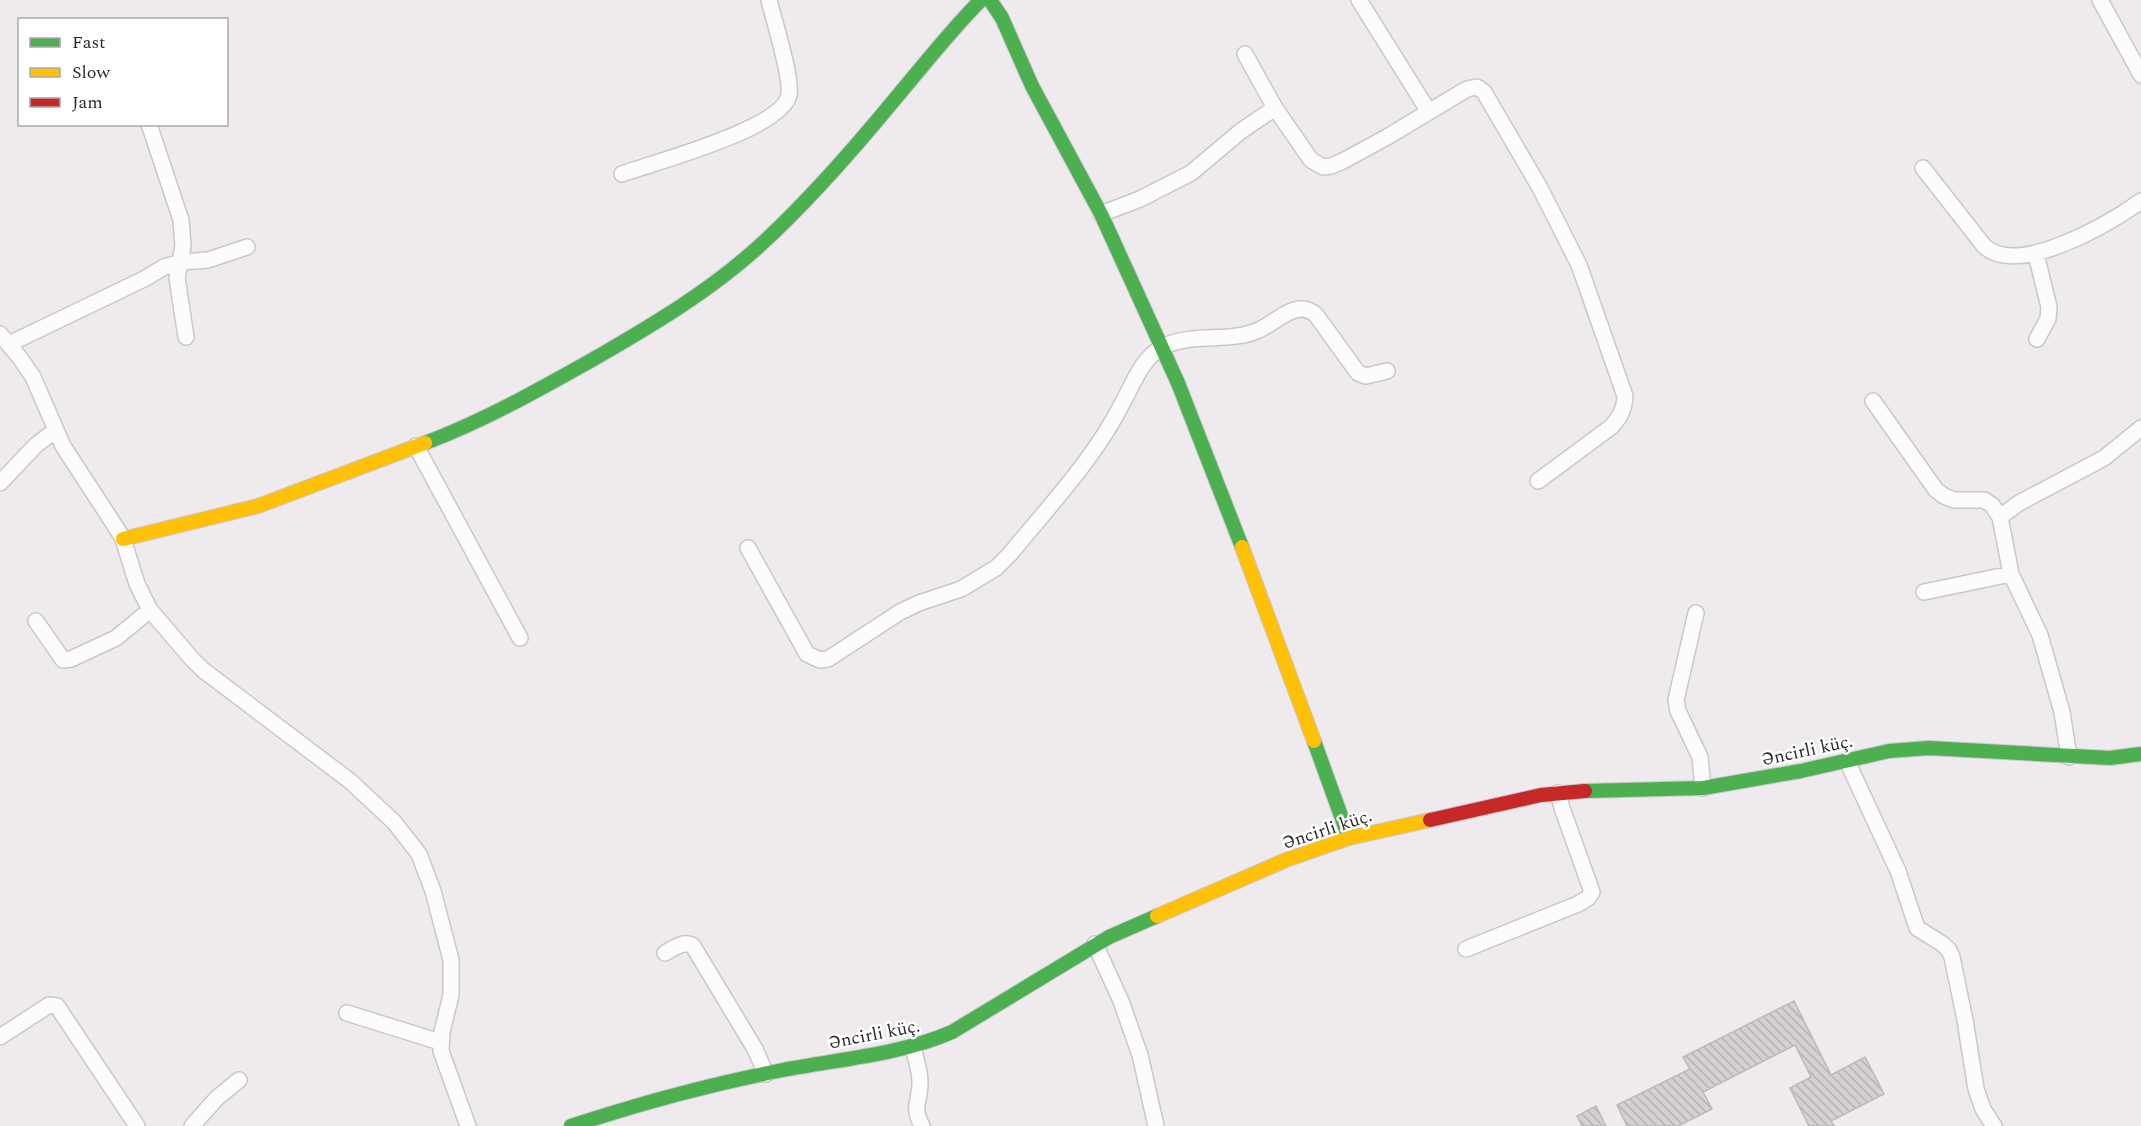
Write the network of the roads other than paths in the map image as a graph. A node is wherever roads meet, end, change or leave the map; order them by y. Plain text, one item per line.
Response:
1 (770, 0) edge
2 (981, 0) edge
3 (990, 0) edge
4 (1359, 0) edge
5 (2100, 0) edge
6 (1245, 54) dead end
7 (2141, 75) edge
8 (1275, 108) junction
9 (1429, 112) junction
10 (150, 126) edge
11 (1923, 168) dead end
12 (622, 174) dead end
13 (2141, 201) edge
14 (1101, 214) junction
15 (248, 247) dead end
16 (2036, 254) junction
17 (181, 262) junction
18 (186, 337) dead end
19 (5, 339) edge
20 (2037, 339) dead end
21 (1162, 348) junction
22 (1387, 371) dead end
23 (1873, 400) dead end
24 (2141, 428) edge
25 (56, 430) junction
26 (416, 446) junction
27 (1538, 481) dead end
28 (0, 483) edge
29 (2000, 517) junction
30 (123, 539) junction
31 (748, 548) dead end
32 (2011, 574) junction
33 (1924, 592) dead end
34 (150, 610) junction
35 (1696, 613) dead end
36 (36, 621) dead end
37 (520, 638) dead end
38 (2141, 754) edge
39 (2069, 757) junction
40 (1847, 761) junction
41 (1703, 788) junction
42 (1558, 793) junction
43 (1349, 838) junction
44 (1095, 944) junction
45 (1466, 949) dead end
46 (665, 953) dead end
47 (347, 1012) dead end
48 (0, 1038) edge
49 (440, 1042) junction
50 (913, 1048) junction
51 (766, 1074) junction
52 (239, 1080) dead end
53 (137, 1126) edge
54 (192, 1126) edge
55 (468, 1126) edge
56 (574, 1126) edge
57 (922, 1126) edge
58 (1156, 1126) edge
59 (1994, 1126) edge

1 - 12 street
2 - 26 street
3 - 14 street
4 - 9 street
5 - 7 street
6 - 8 street
8 - 9 street
8 - 14 street
9 - 27 street
10 - 17 street
11 - 16 street
13 - 16 street
14 - 21 street
15 - 17 street
16 - 20 street
17 - 18 street
17 - 19 street
19 - 25 street
21 - 22 street
21 - 31 street
21 - 43 street
23 - 29 street
24 - 29 street
25 - 28 street
25 - 30 street
26 - 30 street
26 - 37 street
29 - 32 street
30 - 34 street
32 - 33 street
32 - 39 street
34 - 36 street
34 - 49 street
35 - 41 street
38 - 39 street, Əncirli küç.
39 - 40 street, Əncirli küç.
40 - 41 street, Əncirli küç.
40 - 59 street
41 - 42 street, Əncirli küç.
42 - 43 street, Əncirli küç.
42 - 45 street
43 - 44 street, Əncirli küç.
44 - 50 street, Əncirli küç.
44 - 58 street
46 - 51 street
47 - 49 street
48 - 53 street
49 - 55 street
50 - 51 street, Əncirli küç.
50 - 57 street
51 - 56 street, Əncirli küç.
52 - 54 street

